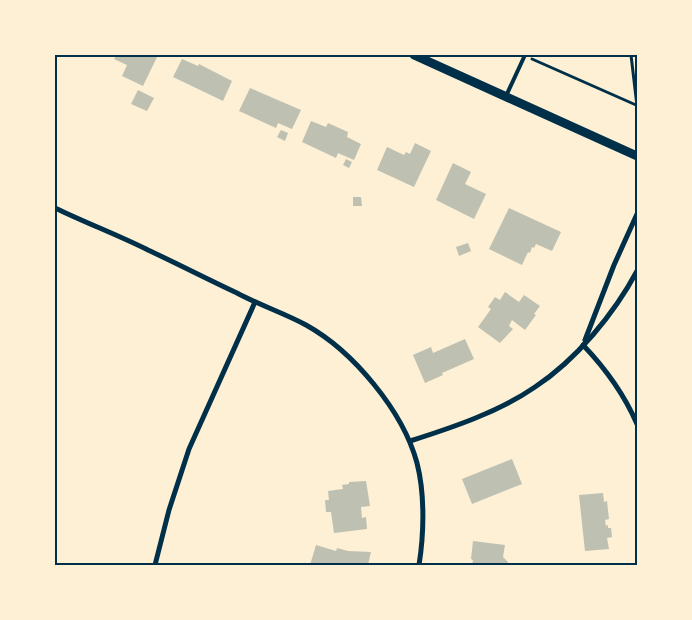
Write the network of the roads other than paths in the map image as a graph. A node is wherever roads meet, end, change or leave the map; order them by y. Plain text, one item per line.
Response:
1 (414, 55) edge
2 (524, 55) edge
3 (506, 96) junction
4 (637, 156) edge
5 (56, 210) edge
6 (637, 214) edge
7 (637, 271) edge
8 (255, 302) junction
9 (584, 345) junction
10 (637, 424) edge
11 (410, 441) junction
12 (155, 565) edge
13 (419, 565) edge

1 - 3 street
2 - 3 lane
3 - 4 street
5 - 8 street
6 - 9 street
7 - 9 street
8 - 11 street
8 - 12 street
9 - 10 street
9 - 11 street
11 - 13 street

